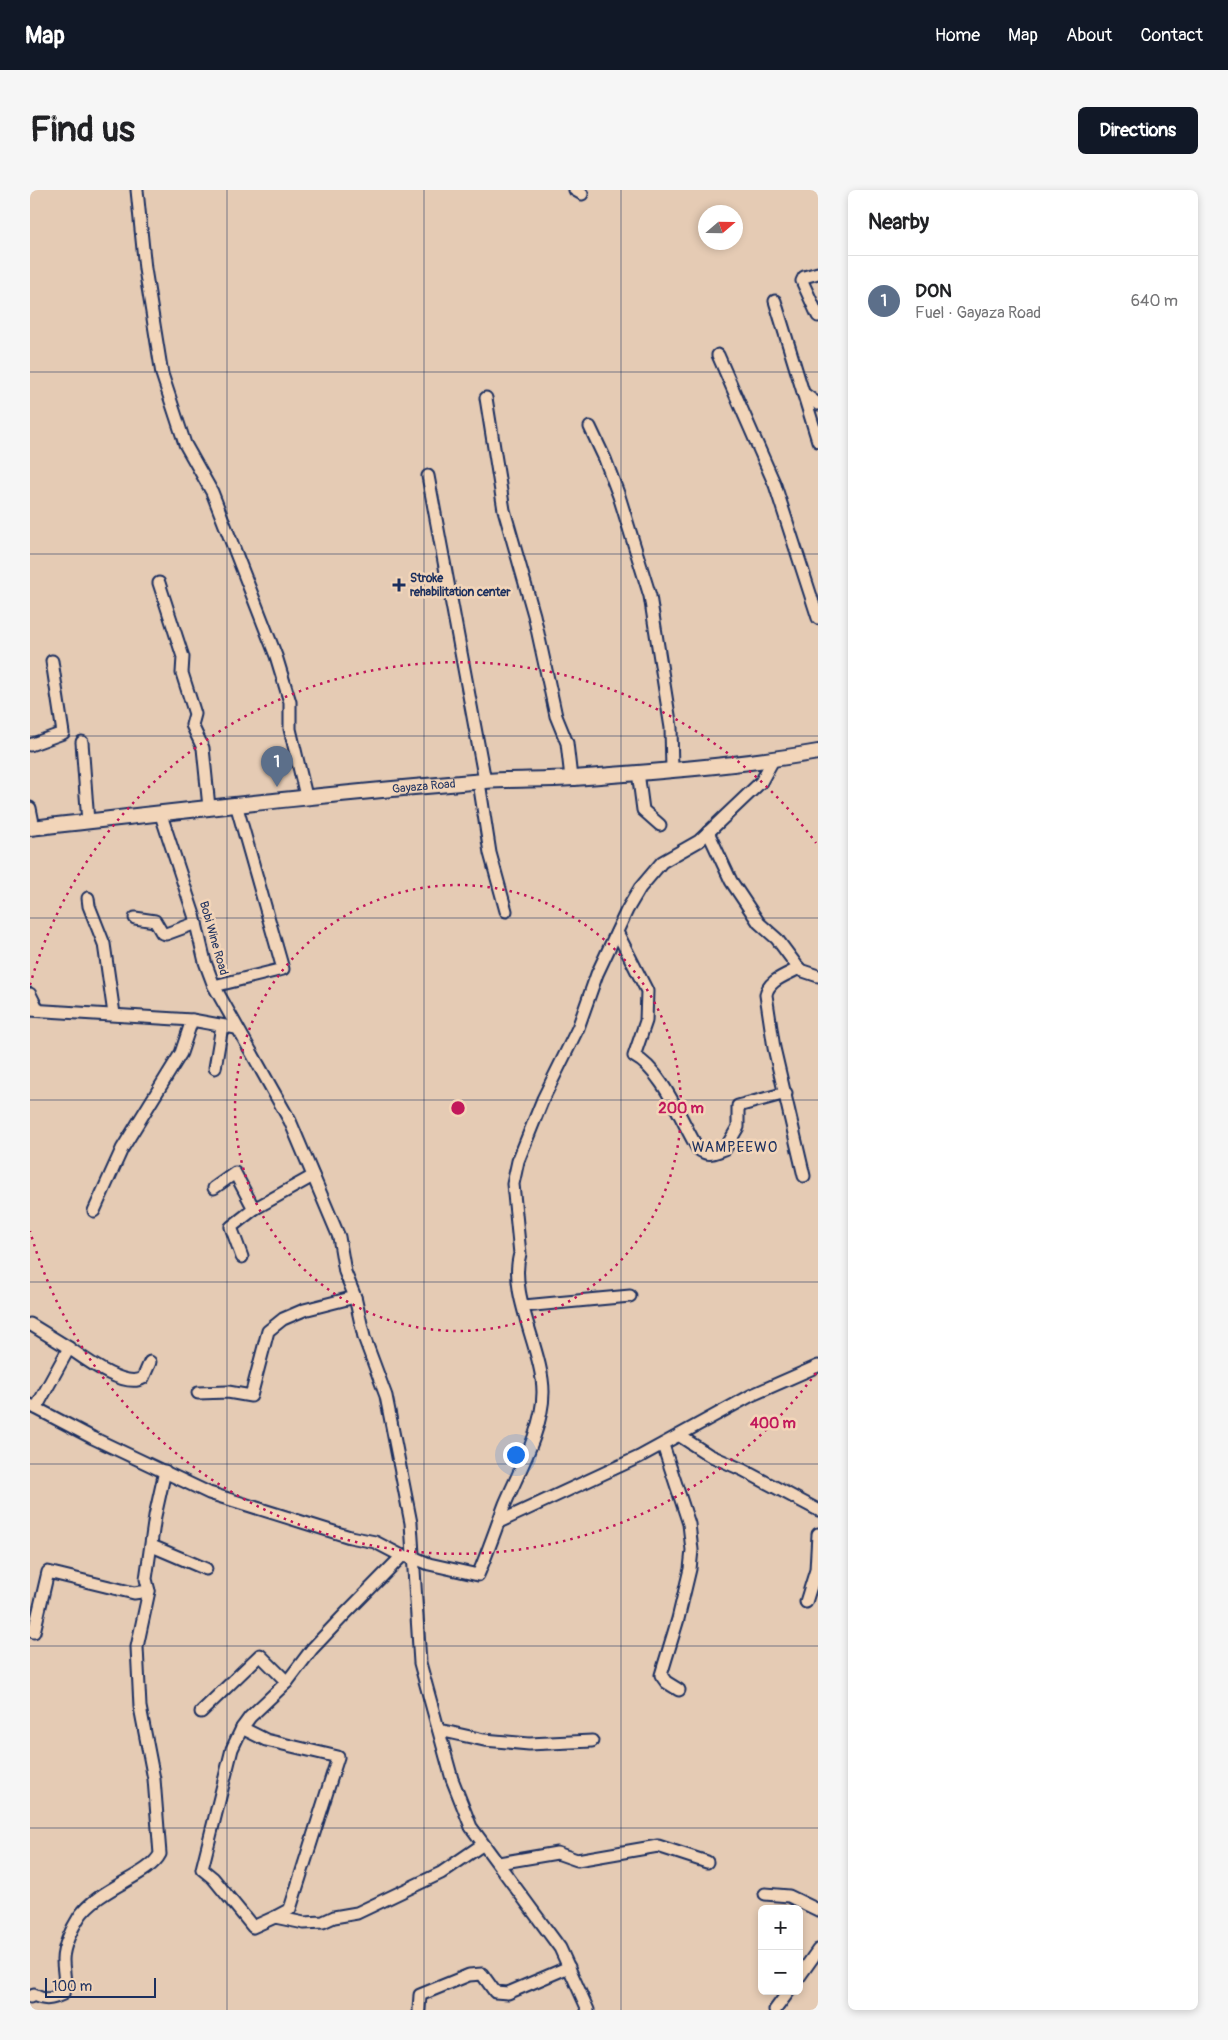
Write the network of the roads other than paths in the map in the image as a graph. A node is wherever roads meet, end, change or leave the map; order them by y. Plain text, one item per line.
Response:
1 (137, 190) edge
2 (818, 273) edge
3 (775, 301) dead end
4 (818, 316) edge
5 (718, 356) dead end
6 (803, 393) junction
7 (486, 398) dead end
8 (818, 404) edge
9 (590, 427) dead end
10 (818, 441) edge
11 (428, 476) dead end
12 (159, 583) dead end
13 (818, 618) edge
14 (52, 662) dead end
15 (82, 742) dead end
16 (30, 745) edge
17 (818, 752) edge
18 (773, 760) junction
19 (672, 769) junction
20 (638, 772) junction
21 (571, 778) junction
22 (482, 782) junction
23 (306, 796) junction
24 (236, 804) junction
25 (209, 807) junction
26 (30, 808) edge
27 (161, 815) junction
28 (88, 822) junction
29 (660, 825) dead end
30 (32, 828) edge
31 (708, 832) junction
32 (88, 898) dead end
33 (506, 912) dead end
34 (135, 918) dead end
35 (196, 923) junction
36 (617, 932) junction
37 (799, 968) junction
38 (818, 976) edge
39 (214, 986) junction
40 (30, 994) edge
41 (34, 1010) edge
42 (114, 1014) junction
43 (192, 1020) junction
44 (222, 1026) junction
45 (236, 1028) junction
46 (215, 1068) dead end
47 (786, 1093) junction
48 (313, 1176) junction
49 (804, 1176) dead end
50 (214, 1188) dead end
51 (254, 1209) junction
52 (94, 1211) dead end
53 (242, 1257) dead end
54 (630, 1296) dead end
55 (355, 1297) junction
56 (524, 1306) junction
57 (30, 1324) edge
58 (69, 1348) junction
59 (150, 1362) dead end
60 (818, 1366) edge
61 (198, 1393) dead end
62 (33, 1407) edge
63 (680, 1436) junction
64 (663, 1445) junction
65 (165, 1470) junction
66 (818, 1510) edge
67 (499, 1522) junction
68 (818, 1534) edge
69 (152, 1546) junction
70 (402, 1556) junction
71 (415, 1558) junction
72 (206, 1569) dead end
73 (149, 1591) junction
74 (806, 1602) dead end
75 (30, 1630) edge
76 (287, 1682) junction
77 (679, 1690) dead end
78 (202, 1712) dead end
79 (242, 1728) junction
80 (439, 1730) junction
81 (592, 1741) dead end
82 (482, 1844) junction
83 (707, 1862) dead end
84 (500, 1863) junction
85 (765, 1894) dead end
86 (818, 1910) edge
87 (275, 1917) junction
88 (818, 1950) edge
89 (570, 1967) junction
90 (803, 1971) edge
91 (786, 1995) edge
92 (30, 1997) edge
93 (419, 2010) edge
94 (588, 2010) edge
95 (775, 2010) edge

1 - 23 street
2 - 4 street
3 - 6 street
5 - 13 street
6 - 8 street
6 - 10 street
7 - 21 street
9 - 19 street
11 - 22 street
12 - 25 street
14 - 16 street
15 - 28 street
17 - 18 main road, Gayaza Road
18 - 19 main road, Gayaza Road
18 - 31 street
19 - 20 main road, Gayaza Road
20 - 21 main road, Gayaza Road
20 - 29 street
21 - 22 main road, Gayaza Road
22 - 23 main road, Gayaza Road
22 - 33 street
23 - 24 main road, Gayaza Road
24 - 25 main road, Gayaza Road
24 - 39 street
25 - 27 main road, Gayaza Road
26 - 30 street
27 - 28 main road, Gayaza Road
27 - 35 street, Bobi Wine Road
28 - 30 main road, Gayaza Road
31 - 36 street
31 - 37 street
32 - 42 street
34 - 35 street
35 - 39 street, Bobi Wine Road
36 - 47 street
36 - 56 street
37 - 38 street
37 - 47 street
39 - 45 street, Bobi Wine Road
40 - 41 street
41 - 42 street
42 - 43 street
43 - 44 street
43 - 52 street
44 - 45 street
44 - 46 street
45 - 48 street, Bobi Wine Road
47 - 49 street
48 - 51 street
48 - 55 street, Bobi Wine Road
50 - 51 street
51 - 53 street
54 - 56 street
55 - 61 street
55 - 71 street, Bobi Wine Road
56 - 67 street
57 - 58 street
58 - 59 street
58 - 62 street
60 - 63 street
62 - 65 street
63 - 64 street
63 - 66 street
64 - 67 street
64 - 77 street
65 - 69 street
65 - 70 street
67 - 71 street
68 - 74 street
69 - 72 street
69 - 73 street
70 - 71 street
70 - 76 street
71 - 80 street, Bobi Wine Road
73 - 75 street
73 - 92 street
76 - 78 street
76 - 79 street
79 - 87 street
79 - 87 street
80 - 81 street
80 - 82 street, Bobi Wine Road
82 - 84 street, Bobi Wine Road
82 - 87 street
83 - 84 street
84 - 89 street, Bobi Wine Road
85 - 86 street
88 - 90 street
89 - 93 street
89 - 94 street, Bobi Wine Road
91 - 95 street

